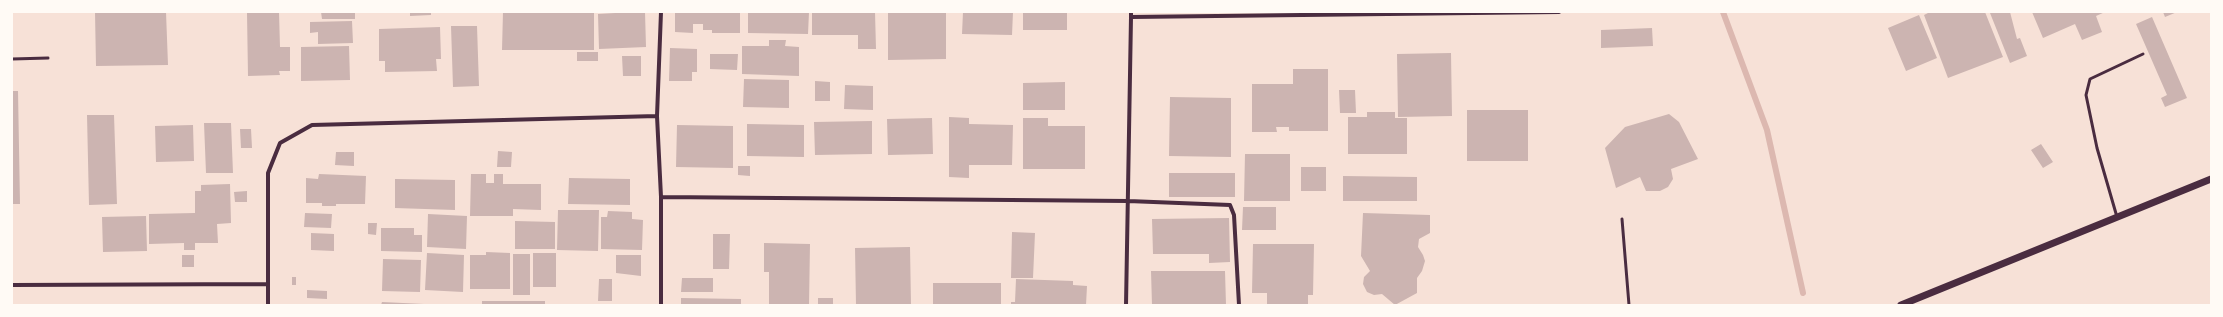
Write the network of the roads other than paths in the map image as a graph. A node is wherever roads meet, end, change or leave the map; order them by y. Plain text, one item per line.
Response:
1 (661, 12) edge
2 (1132, 12) edge
3 (1559, 12) edge
4 (1132, 17) junction
5 (2143, 54) dead end
6 (48, 58) dead end
7 (12, 59) edge
8 (657, 116) junction
9 (2211, 179) edge
10 (661, 197) junction
11 (1128, 201) junction
12 (2117, 217) junction
13 (1622, 219) dead end
14 (268, 284) junction
15 (12, 285) edge
16 (268, 305) edge
17 (661, 305) edge
18 (1126, 305) edge
19 (1239, 305) edge
20 (1629, 305) edge
21 (1901, 305) edge

1 - 8 street
2 - 4 street
3 - 4 street
4 - 11 street
5 - 12 lane
6 - 7 lane
8 - 10 street
8 - 14 street
9 - 12 street
10 - 11 street
10 - 17 street
11 - 18 street
11 - 19 street
12 - 21 street
13 - 20 lane
14 - 15 street
14 - 16 street

